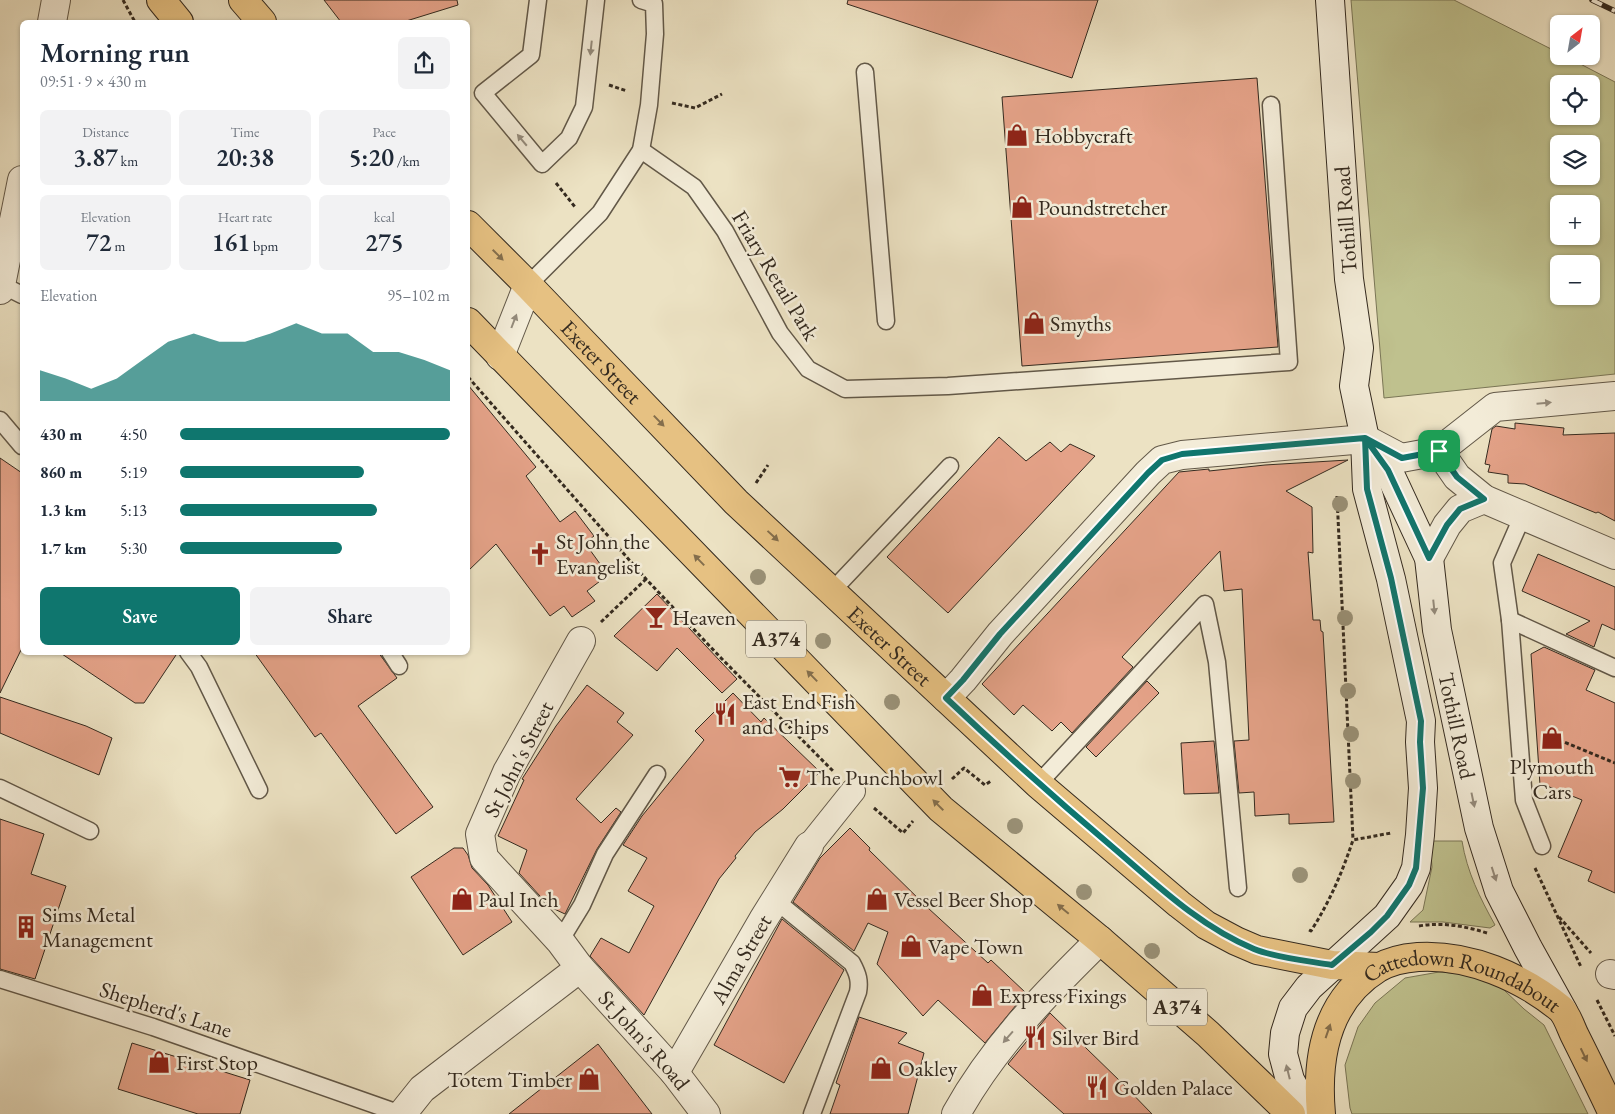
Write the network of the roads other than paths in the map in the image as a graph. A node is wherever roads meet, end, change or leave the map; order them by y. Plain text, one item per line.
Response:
1 (56, 0) edge
2 (161, 0) edge
3 (243, 0) edge
4 (538, 0) edge
5 (596, 0) edge
6 (1330, 0) edge
7 (648, 2) edge
8 (52, 20) edge
9 (177, 20) edge
10 (260, 20) edge
11 (865, 72) dead end
12 (1271, 105) dead end
13 (641, 150) junction
14 (20, 196) edge
15 (470, 227) edge
16 (528, 285) junction
17 (8, 290) edge
18 (886, 321) dead end
19 (470, 324) edge
20 (500, 356) junction
21 (1615, 396) edge
22 (0, 420) edge
23 (1365, 438) junction
24 (20, 444) edge
25 (1439, 451) junction
26 (950, 466) dead end
27 (1484, 499) junction
28 (1523, 515) junction
29 (1615, 555) edge
30 (1429, 558) junction
31 (832, 591) junction
32 (1510, 620) junction
33 (581, 641) road end
34 (190, 655) edge
35 (392, 655) edge
36 (400, 666) dead end
37 (1615, 668) edge
38 (946, 698) junction
39 (657, 774) dead end
40 (1038, 784) junction
41 (0, 788) edge
42 (259, 790) dead end
43 (853, 791) road end
44 (90, 831) dead end
45 (809, 846) joint
46 (1542, 846) dead end
47 (1238, 888) dead end
48 (775, 900) junction
49 (1100, 940) junction
50 (560, 941) junction
51 (1332, 965) junction
52 (1379, 967) junction
53 (580, 968) junction
54 (0, 979) edge
55 (1563, 1011) junction
56 (1208, 1034) junction
57 (674, 1072) junction
58 (402, 1114) edge
59 (706, 1114) edge
60 (812, 1114) edge
61 (956, 1114) edge
62 (1269, 1114) edge
63 (1291, 1114) edge
64 (1311, 1114) edge
65 (1321, 1114) edge
66 (1613, 1114) edge

1 - 8 street
2 - 9 main road
3 - 10 main road
5 -> 4 lane
6 - 23 street, Tothill Road
7 - 13 lane
11 - 18 lane
12 - 13 lane, Friary Retail Park
13 - 16 lane
14 - 17 street
15 -> 16 main road, Exeter Street
20 -> 16 street
16 -> 31 main road, Exeter Street
19 - 20 main road, A374
49 -> 20 main road, A374
25 -> 21 street
22 - 24 lane
23 - 25 street
23 - 30 street, Tothill Road
23 - 38 street
23 - 51 street, Tothill Road
25 - 27 street
26 - 31 lane
27 - 28 street
27 - 30 street
28 - 29 street
28 - 32 lane
30 -> 55 street, Tothill Road
31 - 38 main road, Exeter Street
32 - 37 lane
32 - 46 lane
33 - 50 street, St John's Street
34 - 42 lane
35 - 36 lane
38 - 40 main road, Exeter Street
39 - 50 lane
40 - 47 lane
40 - 51 main road, Exeter Street
41 - 44 lane
43 - 45 street
45 - 48 street, Alma Street
48 - 57 street, Alma Street
48 - 60 lane
49 - 56 main road, A374
49 -> 61 street
50 - 53 street, St John's Street
51 - 52 main road, Exeter Street
64 -> 51 street, Tothill Road
52 - 55 main road, Cattedown Roundabout
65 -> 52 main road, Cattedown Roundabout
53 - 57 street, St John's Road
53 - 58 street
54 - 58 lane, Shepherd's Lane
55 -> 66 main road, Cattedown Roundabout
56 - 62 main road, A374
56 - 63 main road, A374
57 - 59 street, St John's Road

